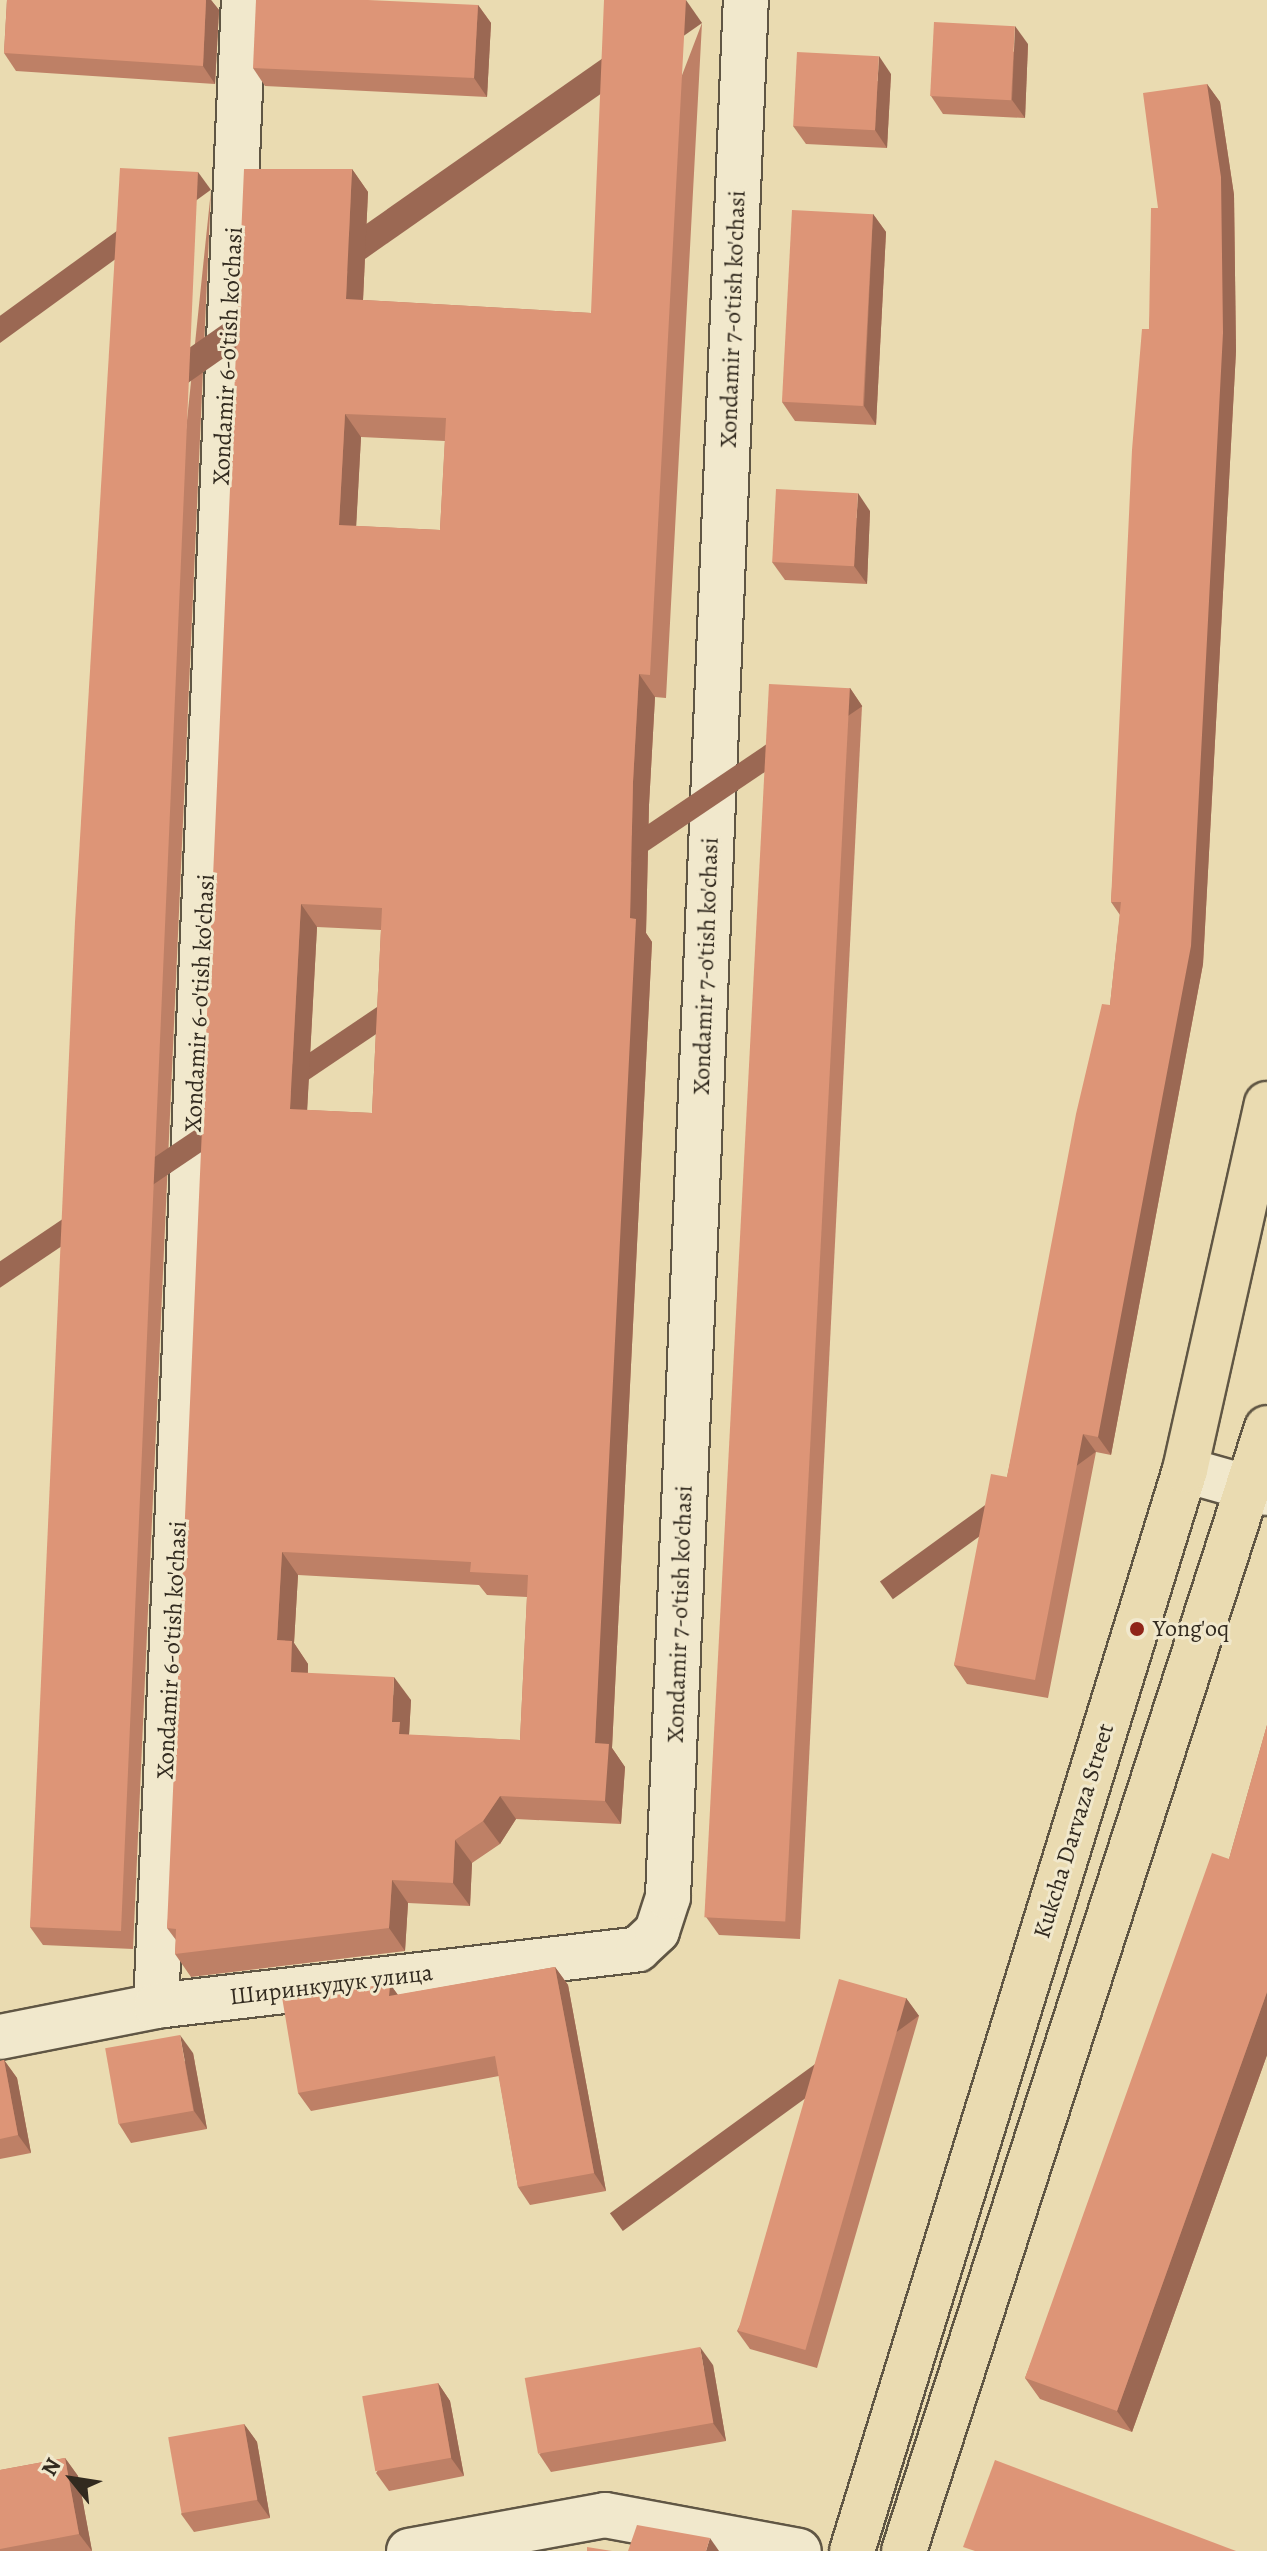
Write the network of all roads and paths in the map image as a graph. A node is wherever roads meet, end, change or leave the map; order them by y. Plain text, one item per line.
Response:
1 (244, 0) edge
2 (746, 0) edge
3 (1267, 1104) edge
4 (1267, 1428) edge
5 (1185, 1470) junction
6 (1260, 1491) edge
7 (657, 1931) joint
8 (156, 2006) junction
9 (0, 2037) edge
10 (409, 2551) edge
11 (799, 2551) edge
12 (852, 2551) edge
13 (904, 2551) edge

1 - 8 street, Xondamir 6-o'tish ko'chasi
2 - 7 street, Xondamir 7-o'tish ko'chasi
3 - 5 main road, Kukcha Darvaza Street
4 - 6 main road
5 - 6 street
5 - 12 main road, Kukcha Darvaza Street
6 - 13 main road
7 - 8 street, Ширинкудук улица
8 - 9 street, Ширинкудук улица
10 - 11 street

